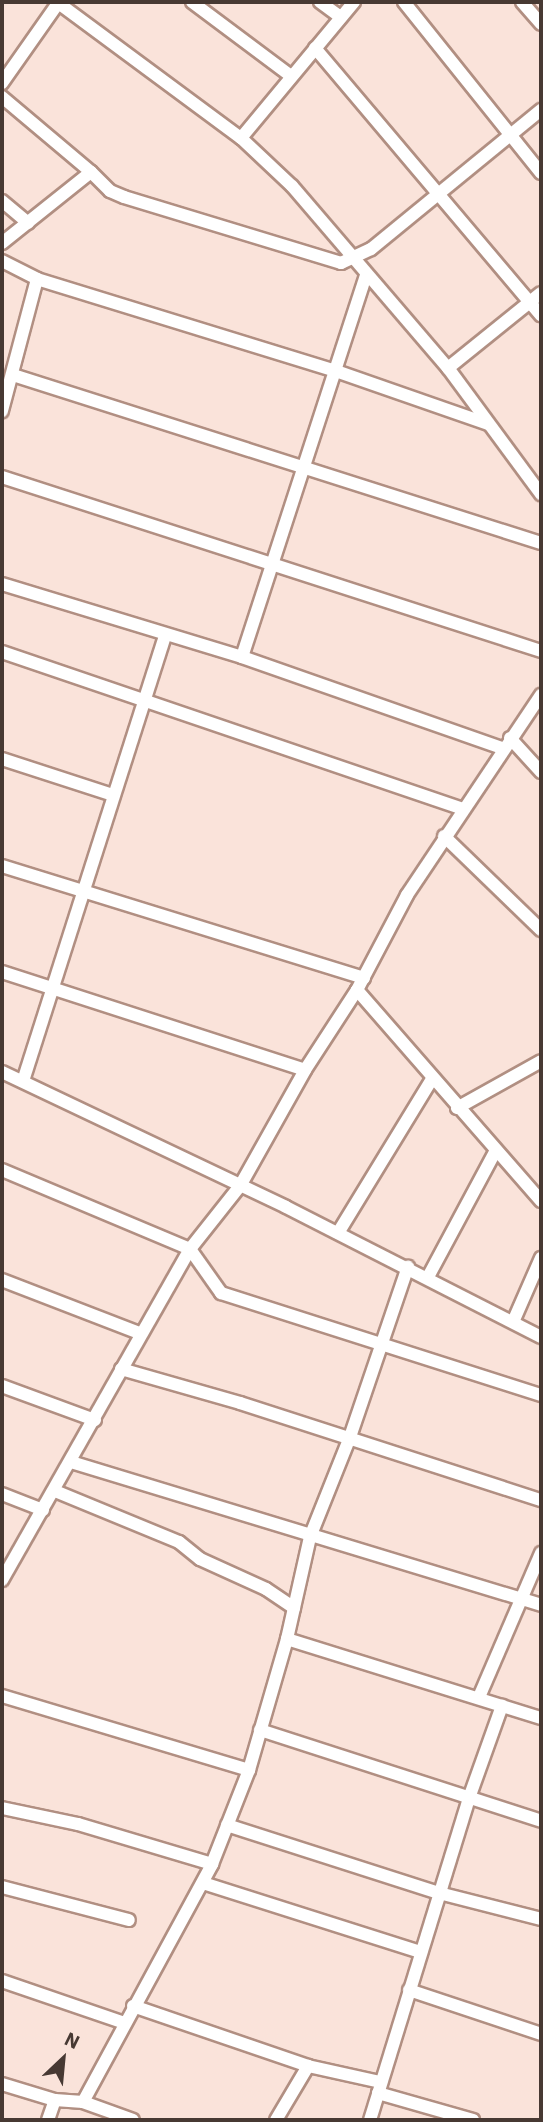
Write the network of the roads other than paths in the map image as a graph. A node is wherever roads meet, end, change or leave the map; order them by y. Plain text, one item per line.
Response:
1 (58, 2) edge
2 (192, 2) edge
3 (320, 2) edge
4 (354, 2) edge
5 (404, 2) edge
6 (522, 2) edge
7 (341, 17) junction
8 (541, 24) edge
9 (315, 48) junction
10 (292, 76) junction
11 (2, 83) edge
12 (2, 97) edge
13 (541, 110) edge
14 (509, 133) junction
15 (241, 138) junction
16 (91, 172) junction
17 (541, 173) edge
18 (438, 193) junction
19 (2, 201) edge
20 (28, 223) junction
21 (2, 243) edge
22 (354, 259) junction
23 (2, 261) edge
24 (366, 276) junction
25 (37, 279) junction
26 (536, 298) edge
27 (541, 315) edge
28 (2, 356) edge
29 (17, 359) junction
30 (449, 368) junction
31 (333, 370) junction
32 (13, 375) junction
33 (2, 411) edge
34 (488, 424) junction
35 (299, 469) junction
36 (2, 477) edge
37 (541, 494) edge
38 (541, 543) edge
39 (273, 562) junction
40 (2, 584) edge
41 (165, 635) junction
42 (541, 651) edge
43 (2, 652) edge
44 (242, 657) junction
45 (541, 695) edge
46 (145, 699) junction
47 (506, 743) junction
48 (2, 759) edge
49 (541, 772) edge
50 (114, 795) junction
51 (463, 810) junction
52 (444, 836) junction
53 (2, 866) edge
54 (84, 891) junction
55 (541, 930) edge
56 (2, 972) edge
57 (360, 984) junction
58 (55, 988) junction
59 (541, 1061) edge
60 (305, 1070) junction
61 (2, 1072) edge
62 (432, 1079) junction
63 (23, 1081) junction
64 (457, 1108) junction
65 (495, 1152) junction
66 (2, 1170) edge
67 (240, 1186) junction
68 (541, 1201) edge
69 (338, 1234) junction
70 (190, 1249) junction
71 (541, 1258) edge
72 (408, 1267) junction
73 (428, 1277) junction
74 (2, 1280) edge
75 (513, 1322) junction
76 (139, 1333) junction
77 (541, 1337) edge
78 (380, 1342) junction
79 (121, 1369) junction
80 (2, 1386) edge
81 (541, 1395) edge
82 (95, 1420) junction
83 (350, 1437) junction
84 (72, 1462) junction
85 (55, 1491) junction
86 (2, 1494) edge
87 (541, 1500) edge
88 (43, 1510) junction
89 (310, 1537) junction
90 (541, 1553) edge
91 (2, 1580) edge
92 (523, 1596) junction
93 (541, 1605) edge
94 (294, 1608) junction
95 (287, 1639) junction
96 (2, 1696) edge
97 (479, 1697) junction
98 (502, 1706) junction
99 (541, 1718) edge
100 (260, 1730) junction
101 (249, 1770) junction
102 (469, 1798) junction
103 (2, 1808) edge
104 (541, 1821) edge
105 (227, 1825) junction
106 (212, 1864) junction
107 (203, 1883) junction
108 (2, 1887) edge
109 (439, 1893) junction
110 (541, 1919) edge
111 (129, 1920) dead end
112 (420, 1952) junction
113 (2, 1981) edge
114 (409, 1990) junction
115 (133, 2007) junction
116 (125, 2023) junction
117 (541, 2034) edge
118 (308, 2066) junction
119 (2, 2084) edge
120 (379, 2087) junction
121 (55, 2100) junction
122 (83, 2102) junction
123 (48, 2120) edge
124 (133, 2120) edge
125 (276, 2120) edge
126 (370, 2120) edge
127 (473, 2120) edge

1 - 11 street
1 - 15 street
2 - 10 street
3 - 7 street
4 - 7 street
5 - 14 street
6 - 8 street
7 - 9 street
9 - 10 street
9 - 18 street
10 - 15 street
12 - 16 street
13 - 14 street
14 - 17 street
14 - 18 street
15 - 22 street
16 - 20 street
16 - 22 street
18 - 22 street
18 - 26 street
19 - 20 street
20 - 21 street
22 - 24 street
23 - 25 street
24 - 30 street
24 - 31 street
25 - 29 street
25 - 31 street
26 - 27 street
26 - 30 street
28 - 29 street
29 - 32 street
30 - 34 street
31 - 34 street
31 - 35 street
32 - 33 street
32 - 35 street
34 - 37 street
35 - 38 street
35 - 39 street
36 - 39 street
39 - 42 street
39 - 44 street
40 - 41 street
41 - 44 street
41 - 46 street
43 - 46 street
44 - 47 street
45 - 47 street
46 - 50 street
46 - 51 street
47 - 49 street
47 - 51 street
48 - 50 street
50 - 54 street
51 - 52 street
52 - 55 street
52 - 57 street
53 - 54 street
54 - 57 street
54 - 58 street
56 - 58 street
57 - 60 street
57 - 62 street
58 - 60 street
58 - 63 street
59 - 64 street
60 - 67 street
61 - 63 street
62 - 64 street
62 - 69 street
63 - 67 street
64 - 65 street
65 - 68 street
65 - 73 street
66 - 70 street
67 - 69 street
67 - 70 street
69 - 72 street
70 - 76 street
70 - 78 street
71 - 75 street
72 - 73 street
72 - 78 street
73 - 75 street
74 - 76 street
75 - 77 street
76 - 79 street
78 - 81 street
78 - 83 street
79 - 82 street
79 - 83 street
80 - 82 street
82 - 84 street
83 - 87 street
83 - 89 street
84 - 85 street
84 - 89 street
85 - 88 street
85 - 94 street
86 - 88 street
88 - 91 street
89 - 92 street
89 - 94 street
90 - 92 street
92 - 93 street
92 - 97 street
94 - 95 street
95 - 97 street
95 - 100 street
96 - 101 street
97 - 98 street
98 - 99 street
98 - 102 street
100 - 101 street
100 - 102 street
101 - 105 street
102 - 104 street
102 - 109 street
103 - 106 street
105 - 106 street
105 - 109 street
106 - 107 street
107 - 112 street
107 - 115 street
108 - 111 street
109 - 110 street
109 - 112 street
112 - 114 street
113 - 116 street
114 - 117 street
114 - 120 street
115 - 116 street
115 - 118 street
116 - 122 street
118 - 120 street
118 - 125 street
119 - 121 street
120 - 126 street
120 - 127 street
121 - 122 street
121 - 123 street
122 - 124 street

